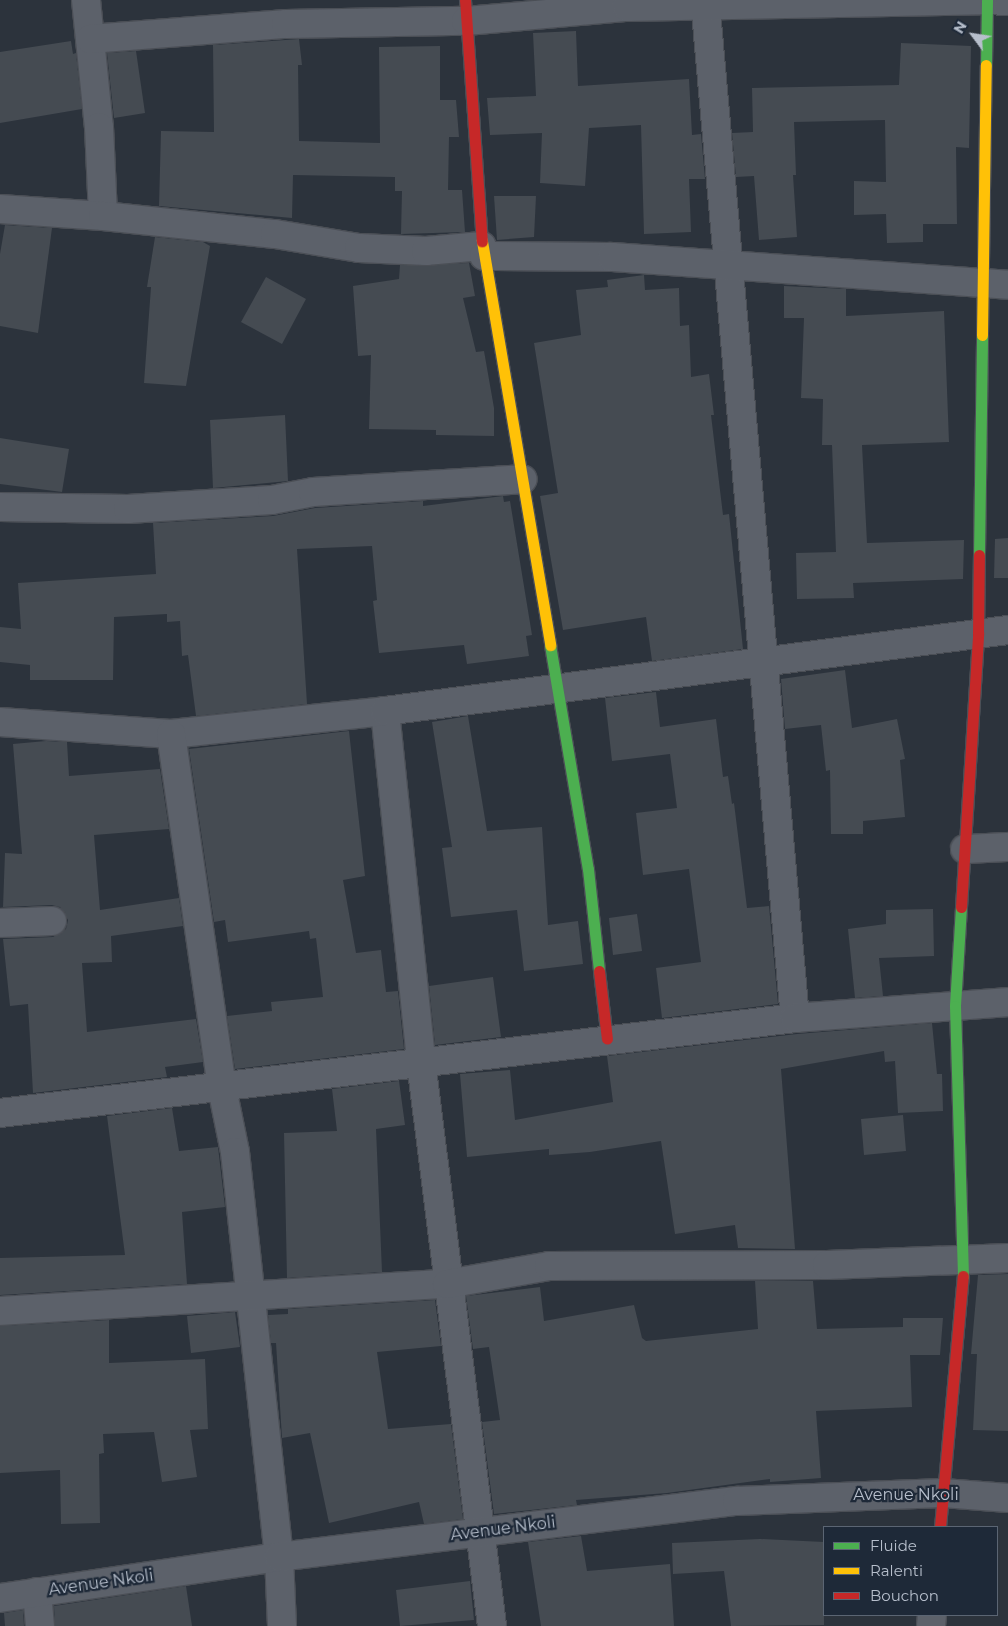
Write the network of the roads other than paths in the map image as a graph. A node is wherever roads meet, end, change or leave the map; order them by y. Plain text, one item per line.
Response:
1 (86, 0) edge
2 (986, 0) edge
3 (1008, 1) edge
4 (705, 2) edge
5 (466, 11) edge
6 (90, 39) junction
7 (0, 209) edge
8 (103, 216) junction
9 (483, 251) junction
10 (728, 267) junction
11 (995, 285) edge
12 (523, 479) junction
13 (0, 506) edge
14 (1008, 630) edge
15 (978, 633) junction
16 (764, 662) junction
17 (558, 688) junction
18 (384, 711) junction
19 (0, 722) edge
20 (171, 734) junction
21 (1008, 847) edge
22 (965, 849) junction
23 (52, 921) dead end
24 (0, 923) edge
25 (1008, 1002) edge
26 (955, 1006) junction
27 (795, 1018) junction
28 (607, 1039) junction
29 (420, 1062) junction
30 (222, 1088) junction
31 (0, 1113) edge
32 (1008, 1258) edge
33 (964, 1259) junction
34 (447, 1284) junction
35 (251, 1294) junction
36 (0, 1311) edge
37 (943, 1493) junction
38 (1008, 1498) edge
39 (940, 1526) edge
40 (478, 1532) junction
41 (279, 1557) junction
42 (37, 1592) junction
43 (0, 1598) edge
44 (40, 1626) edge
45 (282, 1626) edge
46 (492, 1626) edge

1 - 6 street
2 - 3 street
2 - 4 street
2 - 11 street
4 - 5 street
4 - 10 street
5 - 6 street
5 - 9 street
6 - 8 street
7 - 8 street
8 - 9 street
9 - 10 street
9 - 12 street
10 - 11 street
10 - 16 street
11 - 15 street
12 - 13 street
12 - 17 street
14 - 15 street
15 - 16 street
15 - 22 street
16 - 17 street
16 - 27 street
17 - 18 street
17 - 28 street
18 - 20 street
18 - 29 street
19 - 20 street
20 - 30 street
21 - 22 street
22 - 26 street
23 - 24 street
25 - 26 street
26 - 27 street
26 - 33 street
27 - 28 street
28 - 29 street
29 - 30 street
29 - 34 street
30 - 31 street
30 - 35 street
32 - 33 street
33 - 34 street
33 - 37 street
34 - 35 street
34 - 40 street
35 - 36 street
35 - 41 street
37 - 38 street, Avenue Nkoli
37 - 39 street
37 - 40 street, Avenue Nkoli
40 - 41 street, Avenue Nkoli
40 - 46 street
41 - 42 street, Avenue Nkoli
41 - 45 street
42 - 43 street, Avenue Nkoli
42 - 44 street

